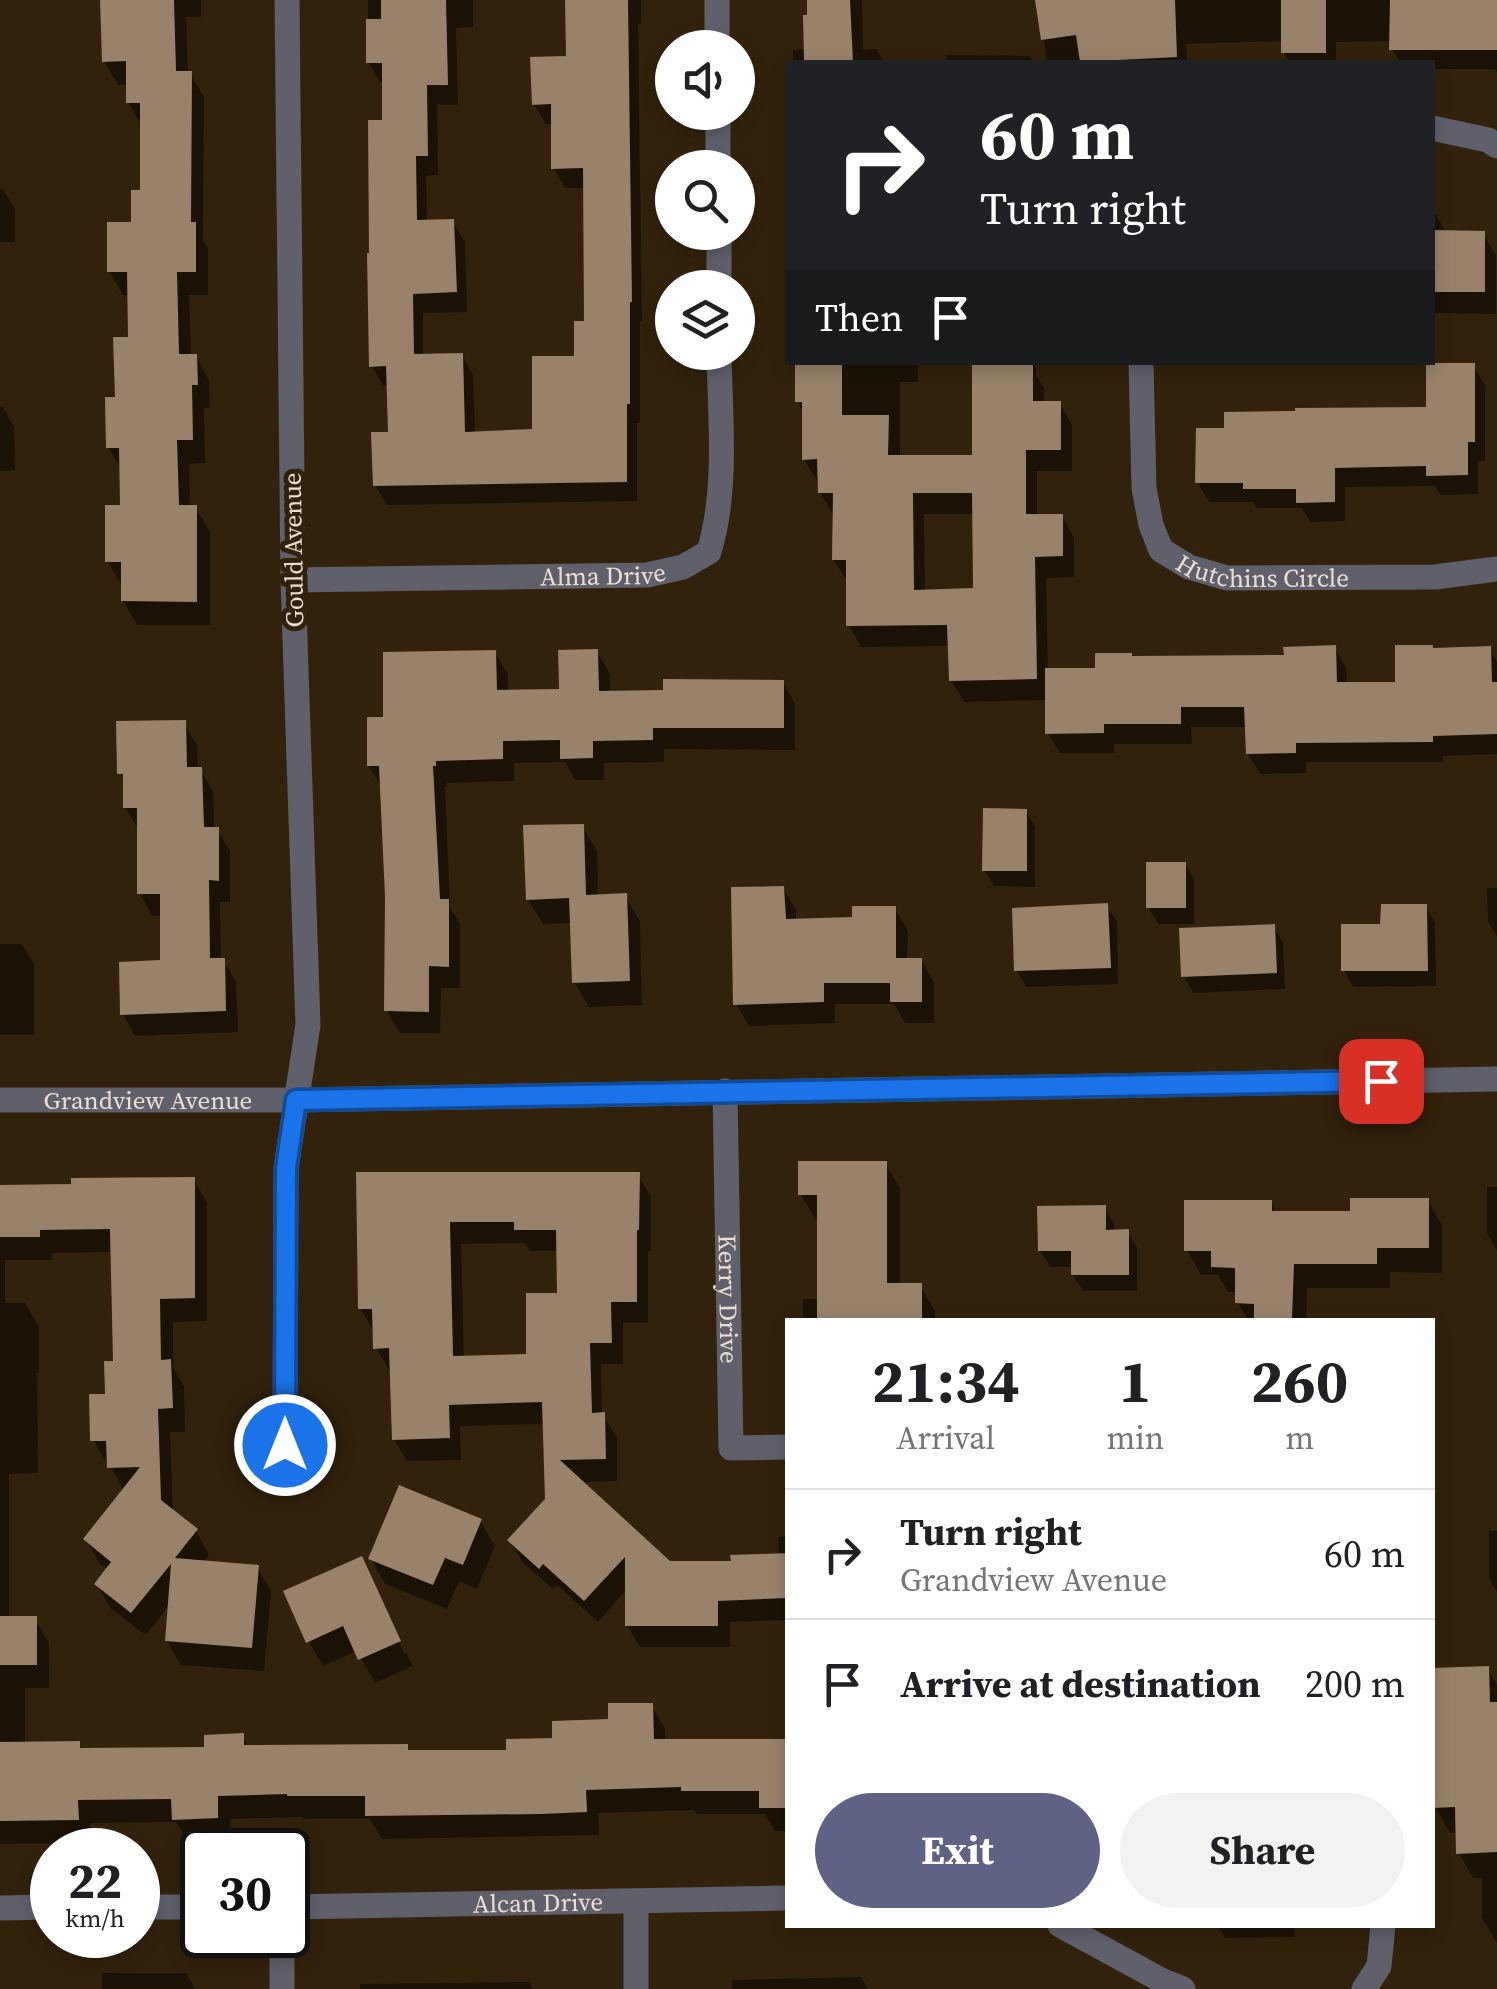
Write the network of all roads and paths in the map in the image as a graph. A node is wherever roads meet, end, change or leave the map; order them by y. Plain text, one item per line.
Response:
1 (287, 0) edge
2 (717, 0) edge
3 (717, 30) edge
4 (1435, 129) edge
5 (1497, 146) edge
6 (1141, 365) edge
7 (720, 370) edge
8 (1497, 569) edge
9 (293, 580) junction
10 (1497, 1079) edge
11 (725, 1091) junction
12 (0, 1100) edge
13 (296, 1100) junction
14 (285, 1445) dead end
15 (785, 1447) edge
16 (785, 1898) edge
17 (636, 1901) junction
18 (310, 1907) edge
19 (0, 1908) edge
20 (30, 1908) edge
21 (1065, 1928) edge
22 (1383, 1928) edge
23 (282, 1958) edge
24 (282, 1989) edge
25 (636, 1989) edge
26 (1183, 1989) edge
27 (1364, 1989) edge

1 - 9 street, Gould Avenue
2 - 3 street
4 - 5 street
6 - 8 street, Hutchins Circle
7 - 9 street, Alma Drive
9 - 13 street, Gould Avenue
10 - 11 street, Grandview Avenue
11 - 13 street, Grandview Avenue
11 - 15 street, Kerry Drive
12 - 13 street, Grandview Avenue
13 - 14 street, Gould Avenue
16 - 17 street, Alcan Drive
17 - 18 street, Alcan Drive
17 - 25 street
19 - 20 street
21 - 26 street
22 - 27 street
23 - 24 street

